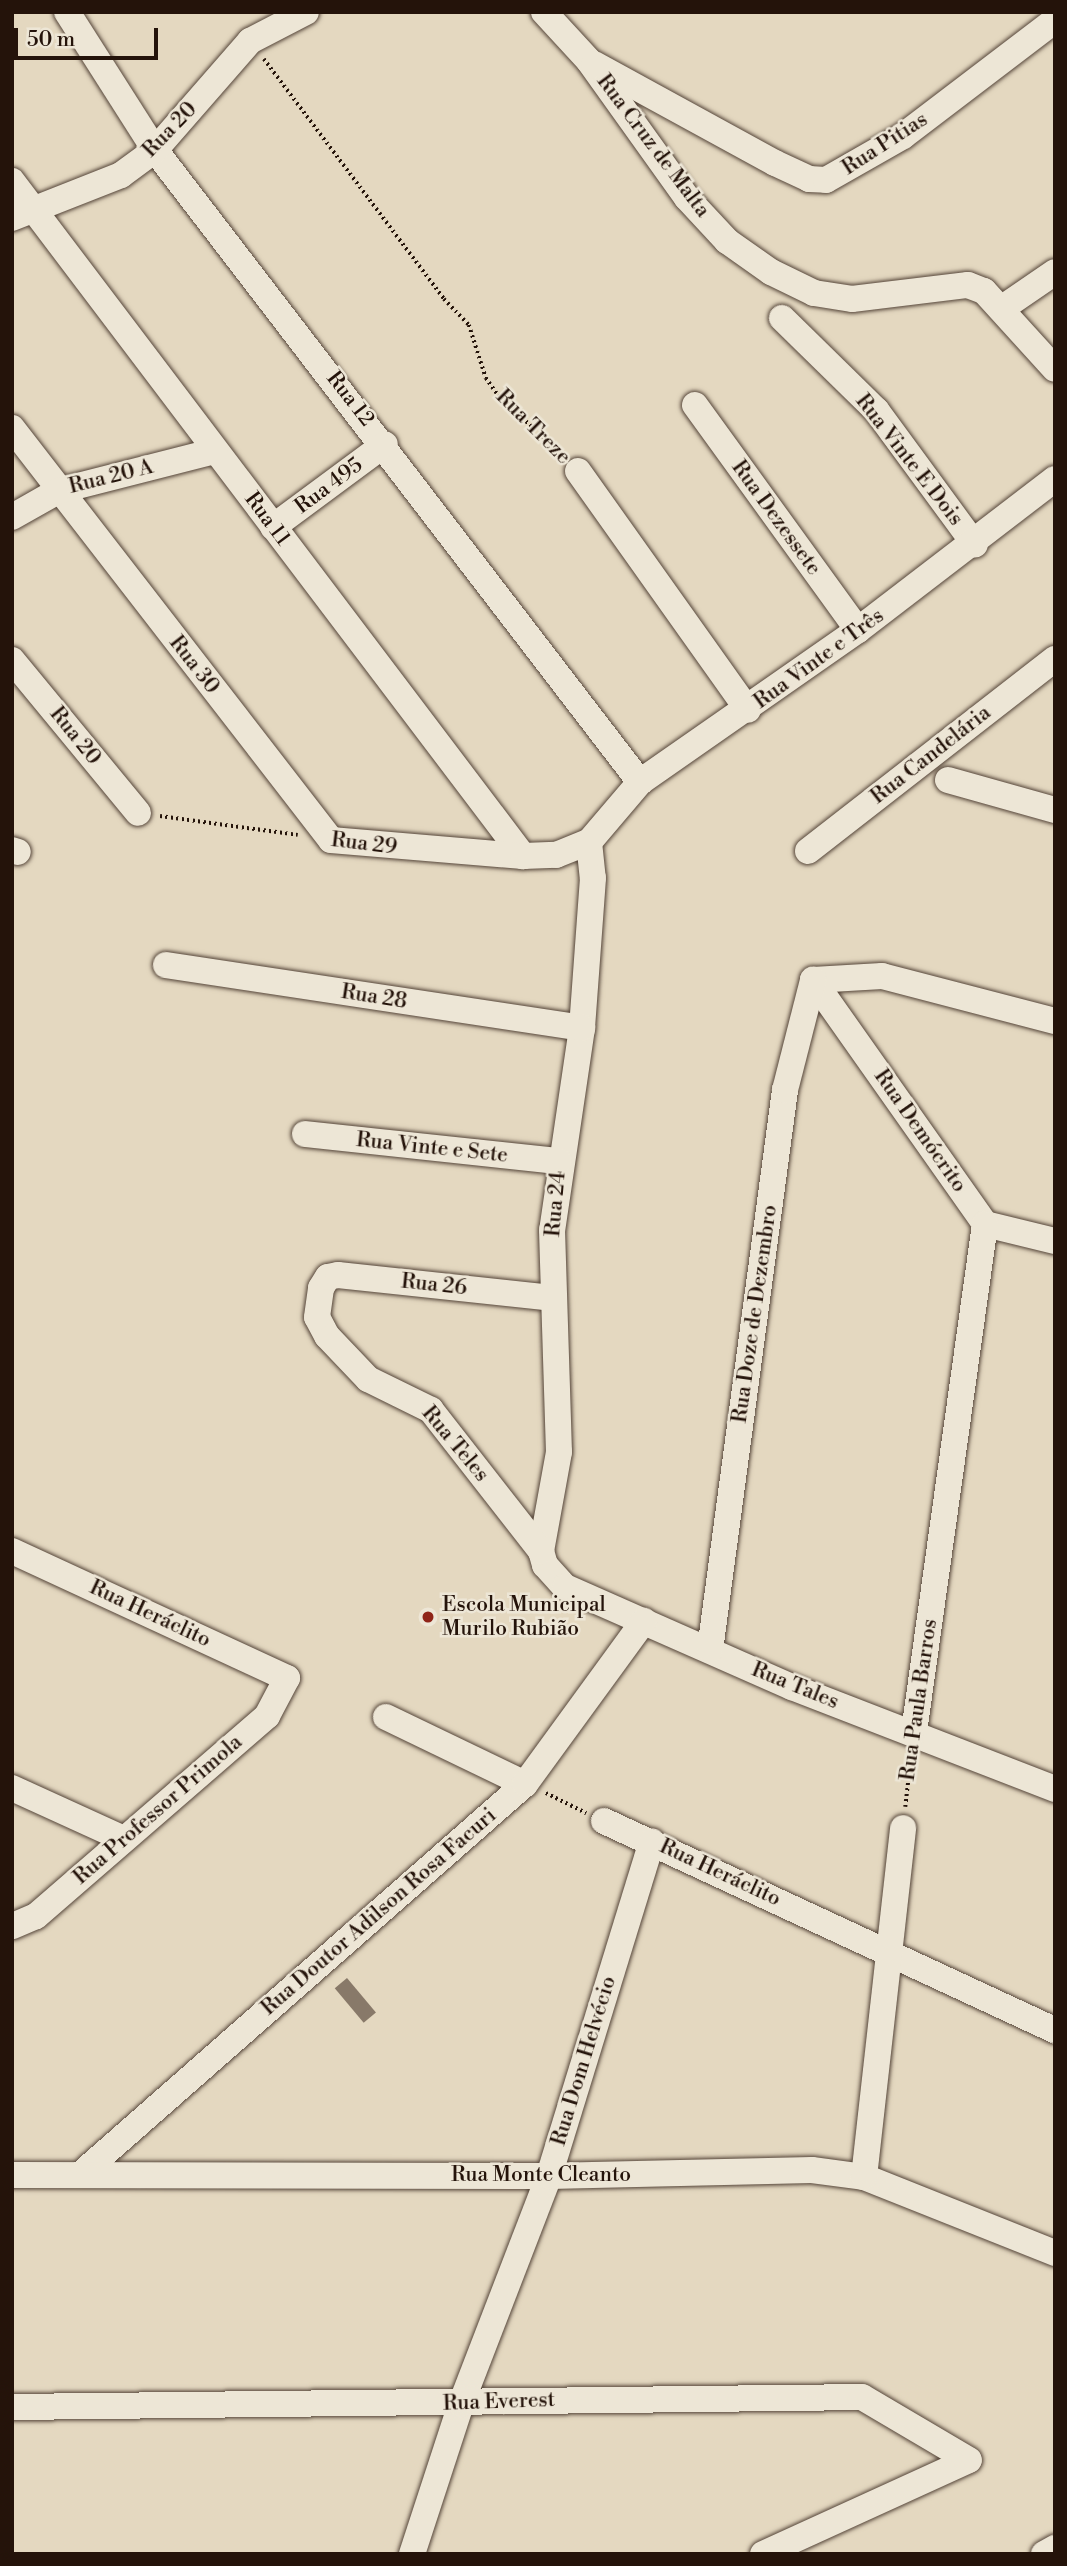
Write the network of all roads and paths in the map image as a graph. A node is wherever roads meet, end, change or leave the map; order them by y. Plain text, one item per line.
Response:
1 (67, 12) edge
2 (306, 12) edge
3 (544, 12) edge
4 (1055, 20) edge
5 (250, 41) junction
6 (589, 61) junction
7 (155, 150) junction
8 (12, 181) edge
9 (22, 213) edge
10 (1055, 272) edge
11 (1001, 309) junction
12 (782, 318) dead end
13 (1055, 369) edge
14 (695, 405) dead end
15 (12, 428) edge
16 (385, 444) junction
17 (215, 451) junction
18 (578, 471) joint
19 (1055, 479) edge
20 (58, 491) junction
21 (12, 517) edge
22 (273, 527) junction
23 (975, 545) junction
24 (858, 630) junction
25 (1055, 659) edge
26 (12, 660) edge
27 (748, 710) junction
28 (948, 780) dead end
29 (640, 782) junction
30 (1055, 810) edge
31 (138, 813) joint
32 (331, 840) junction
33 (589, 842) junction
34 (807, 851) dead end
35 (523, 856) junction
36 (166, 965) dead end
37 (813, 980) junction
38 (1055, 1021) edge
39 (582, 1028) junction
40 (305, 1134) dead end
41 (559, 1161) junction
42 (985, 1224) junction
43 (1055, 1241) edge
44 (321, 1288) joint
45 (552, 1298) junction
46 (12, 1551) edge
47 (543, 1558) junction
48 (644, 1621) junction
49 (710, 1650) junction
50 (287, 1678) joint
51 (386, 1717) dead end
52 (914, 1732) junction
53 (525, 1784) junction
54 (12, 1788) edge
55 (1055, 1789) edge
56 (604, 1821) joint
57 (903, 1828) joint
58 (124, 1839) junction
59 (652, 1842) junction
60 (12, 1926) edge
61 (889, 1950) junction
62 (1055, 2030) edge
63 (81, 2174) junction
64 (12, 2175) edge
65 (549, 2176) junction
66 (864, 2177) junction
67 (1055, 2253) edge
68 (461, 2404) junction
69 (12, 2407) edge
70 (1055, 2548) edge
71 (412, 2554) edge
72 (762, 2554) edge
73 (1044, 2554) edge

1 - 7 street, Rua 12
2 - 5 street, Rua 20
3 - 6 street
4 - 6 street, Rua Pitias
5 - 7 street, Rua 20
5 - 18 path, Rua Treze
6 - 11 street, Rua Cruz de Malta
7 - 9 street, Rua 20
7 - 16 street, Rua 12
8 - 9 street, Rua 11
9 - 17 street, Rua 11
10 - 11 street
11 - 13 street, Rua Cruz de Malta
12 - 23 street, Rua Vinte E Dois
14 - 24 street, Rua Dezessete
15 - 20 street, Rua 30
16 - 22 street, Rua 495
16 - 29 street, Rua 12
17 - 20 street, Rua 20 A
17 - 22 street, Rua 11
18 - 27 street, Rua Treze
19 - 23 street, Rua Vinte e Três
20 - 21 street, Rua 20 A
20 - 32 street, Rua 30
22 - 35 street, Rua 11
23 - 24 street, Rua Vinte e Três
24 - 27 street, Rua Vinte e Três
25 - 34 street, Rua Candelária
26 - 31 street, Rua 20
27 - 29 street, Rua Vinte e Três
28 - 30 street
29 - 33 street, Rua Vinte e Três
31 - 32 path, Rua 29
32 - 35 street, Rua 29
33 - 35 street, Rua 29
33 - 39 street, Rua 24
36 - 39 street, Rua 28
37 - 38 street
37 - 42 street, Rua Demócrito
37 - 49 street, Rua Doze de Dezembro
39 - 41 street, Rua 24
40 - 41 street, Rua Vinte e Sete
41 - 45 street, Rua 24
42 - 43 street
42 - 52 street, Rua Paula Barros
44 - 45 street, Rua 26
44 - 47 street, Rua Teles
45 - 47 street, Rua 24
46 - 50 street, Rua Heráclito
47 - 48 street, Rua Tales
48 - 49 street, Rua Tales
48 - 53 street, Rua Doutor Adilson Rosa Facuri
49 - 52 street, Rua Tales
50 - 58 street, Rua Professor Primola
51 - 53 street
52 - 55 street, Rua Tales
52 - 57 path, Rua Paula Barros
53 - 56 path
53 - 63 street, Rua Doutor Adilson Rosa Facuri
54 - 58 street
56 - 59 street, Rua Heráclito
57 - 61 street
58 - 60 street, Rua Professor Primola
59 - 61 street, Rua Heráclito
59 - 65 street, Rua Dom Helvécio
61 - 62 street, Rua Heráclito
61 - 66 street
63 - 64 street, Rua Monte Cleanto
63 - 65 street, Rua Monte Cleanto
65 - 66 street, Rua Monte Cleanto
65 - 68 street, Rua Dom Helvécio
66 - 67 street, Rua Monte Cleanto
68 - 69 street, Rua Everest
68 - 71 street, Rua Dom Helvécio
68 - 72 street, Rua Everest
70 - 73 street

